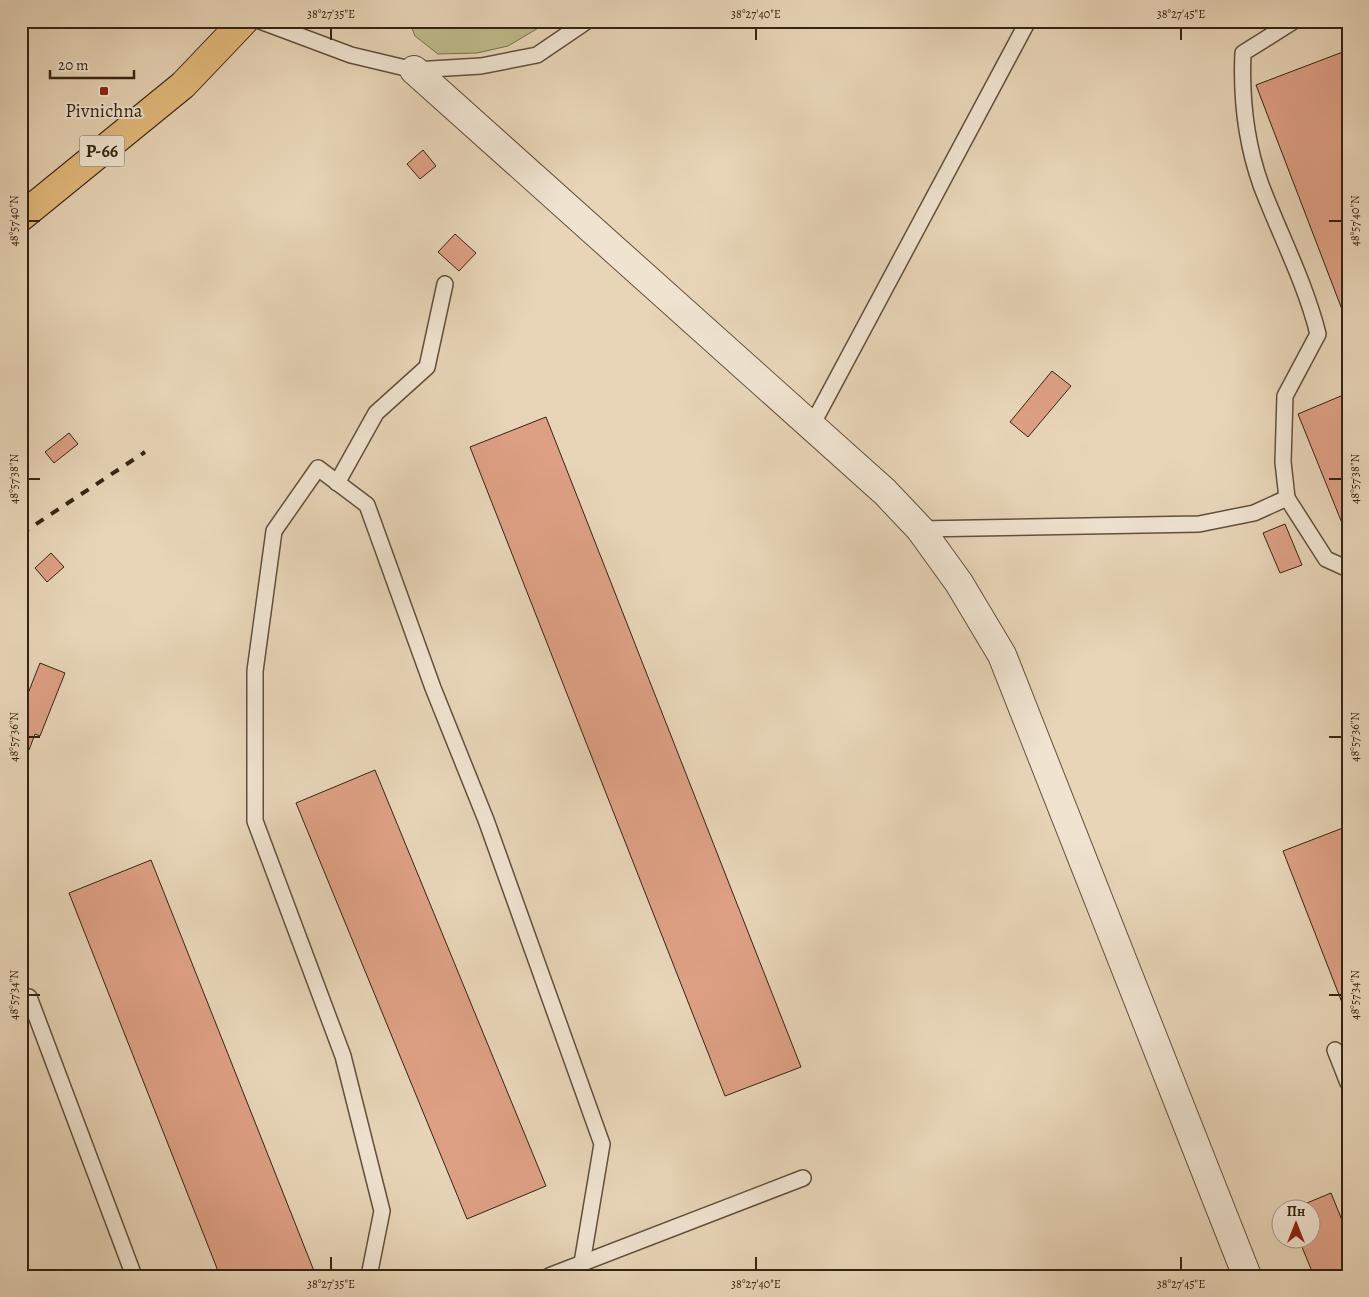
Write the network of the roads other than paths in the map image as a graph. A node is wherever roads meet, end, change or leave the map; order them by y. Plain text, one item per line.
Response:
1 (244, 21) edge
2 (260, 21) edge
3 (588, 21) edge
4 (1028, 21) edge
5 (1294, 21) edge
6 (414, 70) junction
7 (21, 217) edge
8 (444, 284) dead end
9 (811, 427) junction
10 (338, 483) junction
11 (1287, 498) junction
12 (920, 529) junction
13 (1348, 569) edge
14 (30, 997) dead end
15 (1335, 1050) dead end
16 (1348, 1083) edge
17 (803, 1178) dead end
18 (582, 1263) junction
19 (134, 1276) edge
20 (368, 1276) edge
21 (549, 1276) edge
22 (1247, 1276) edge

1 - 7 main road, Р-66
2 - 6 lane
3 - 6 lane
4 - 9 lane
5 - 11 lane
6 - 9 street
8 - 10 lane
9 - 12 street
10 - 18 lane
10 - 20 lane
11 - 12 lane
11 - 13 lane
12 - 22 street
14 - 19 lane
15 - 16 lane
17 - 18 lane
18 - 21 lane

